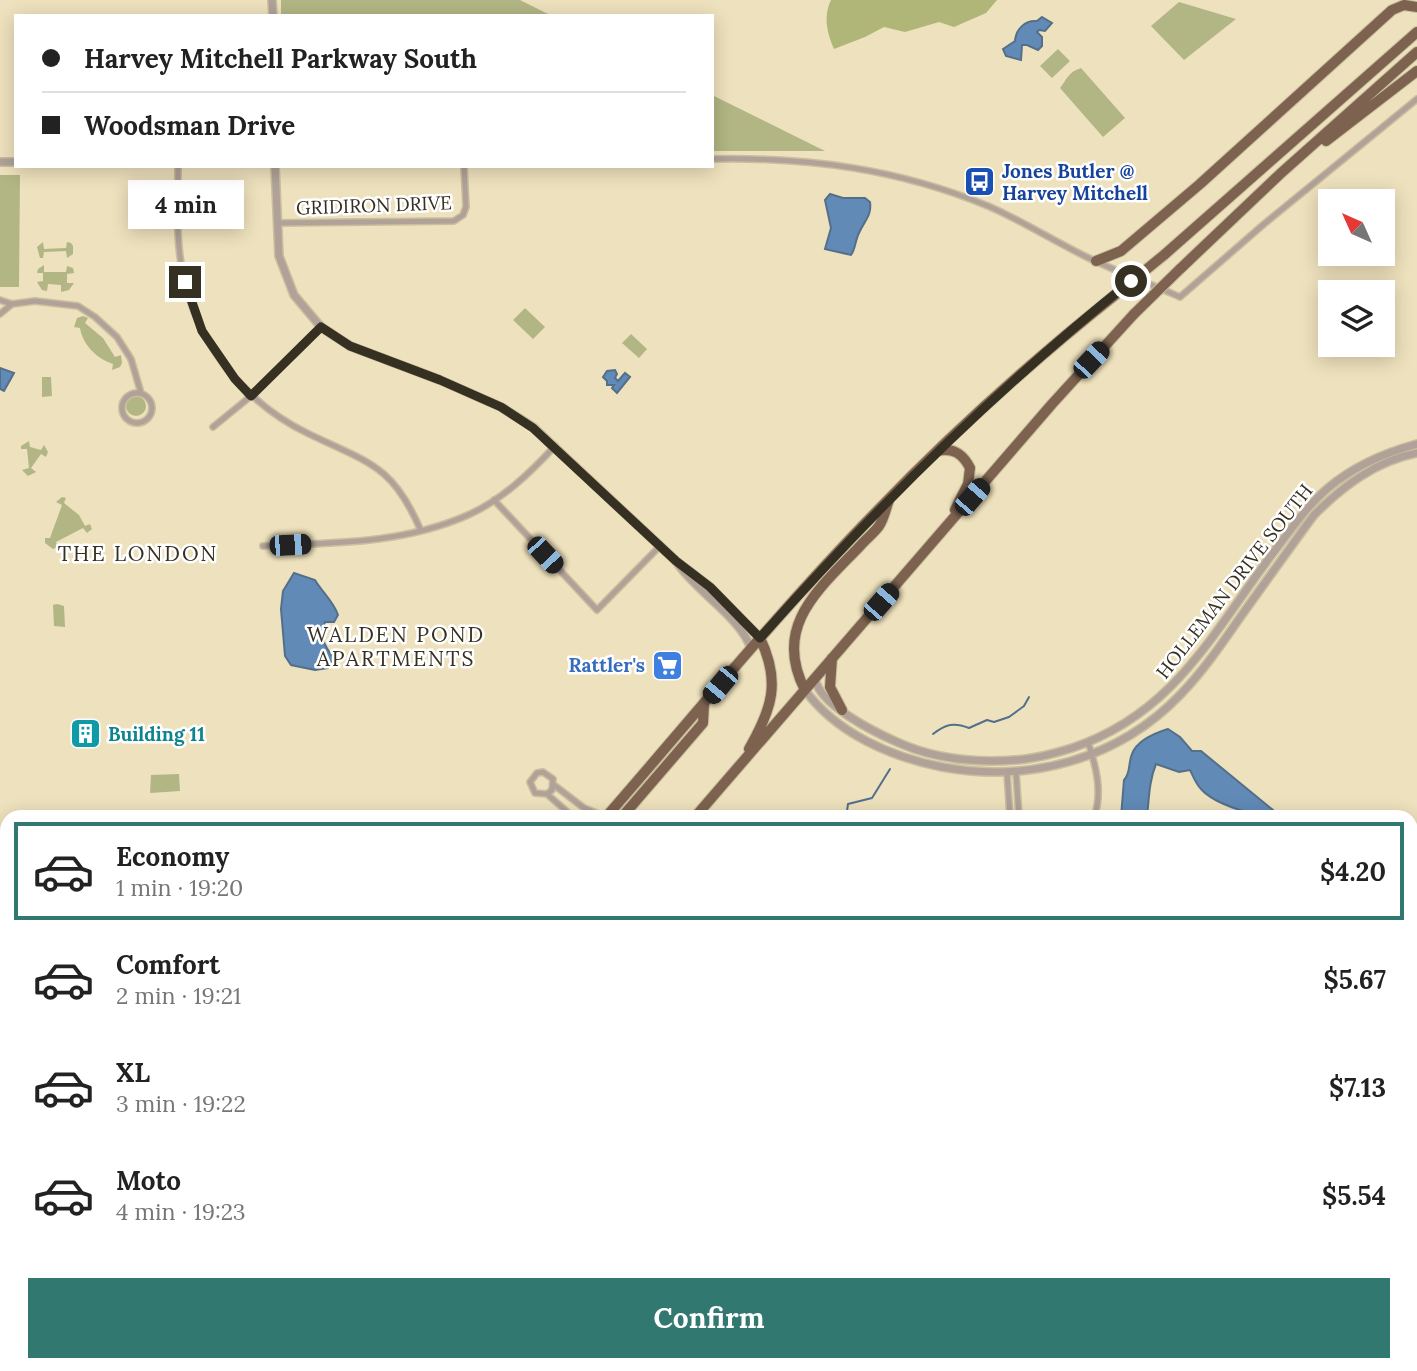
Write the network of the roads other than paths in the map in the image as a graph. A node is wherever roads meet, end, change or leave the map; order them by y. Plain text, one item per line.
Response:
1 (1417, 7) edge
2 (1417, 32) edge
3 (1417, 52) edge
4 (1417, 71) edge
5 (1417, 99) edge
6 (714, 159) edge
7 (178, 168) edge
8 (275, 168) edge
9 (464, 168) edge
10 (1280, 174) junction
11 (277, 223) junction
12 (1096, 261) junction
13 (0, 300) edge
14 (12, 304) junction
15 (0, 314) edge
16 (321, 327) junction
17 (141, 393) junction
18 (251, 396) junction
19 (213, 427) dead end
20 (1417, 444) edge
21 (555, 446) junction
22 (937, 451) junction
23 (1417, 453) edge
24 (891, 496) junction
25 (494, 500) junction
26 (948, 524) junction
27 (421, 531) junction
28 (263, 546) dead end
29 (660, 546) junction
30 (676, 561) junction
31 (760, 638) junction
32 (751, 648) junction
33 (832, 658) junction
34 (815, 679) junction
35 (805, 690) junction
36 (704, 704) junction
37 (842, 710) junction
38 (1088, 742) junction
39 (1092, 753) junction
40 (738, 768) junction
41 (1016, 772) junction
42 (1007, 773) junction
43 (554, 785) junction
44 (547, 794) junction
45 (564, 810) edge
46 (589, 810) edge
47 (612, 810) edge
48 (628, 810) edge
49 (701, 810) edge
50 (1010, 810) edge
51 (1019, 810) edge
52 (1095, 810) edge

1 - 12 highway
2 - 22 highway, bridge
3 - 10 highway
4 - 10 highway
5 - 12 street
6 - 12 street
7 - 18 street
8 - 11 street
9 - 11 street, GRIDIRON DRIVE
10 - 26 highway, bridge
11 - 16 street
13 - 14 street
14 - 15 street
14 - 17 street
16 - 18 street
16 - 21 street
17 - 17 street
18 - 19 street
18 - 27 street
20 - 38 street, HOLLEMAN DRIVE SOUTH
21 - 25 street
21 - 29 street
22 - 24 highway
22 - 26 highway
23 - 39 street, HOLLEMAN DRIVE SOUTH
24 - 31 highway
24 - 35 highway
25 - 27 street
25 - 29 street
26 - 33 highway
27 - 28 street
29 - 30 street
30 - 31 street
30 - 32 street
31 - 32 highway
31 - 40 highway
32 - 36 highway
33 - 34 highway
33 - 37 highway
34 - 35 highway
34 - 37 street, HOLLEMAN DRIVE SOUTH
35 - 40 highway
35 - 42 street, HOLLEMAN DRIVE SOUTH
36 - 47 highway
36 - 48 highway
37 - 38 street, HOLLEMAN DRIVE SOUTH
38 - 39 street
39 - 41 street, HOLLEMAN DRIVE SOUTH
39 - 52 street
40 - 49 highway
41 - 42 street, HOLLEMAN DRIVE SOUTH
41 - 51 street
42 - 50 street
43 - 44 street
43 - 44 street
43 - 46 street
44 - 45 street

